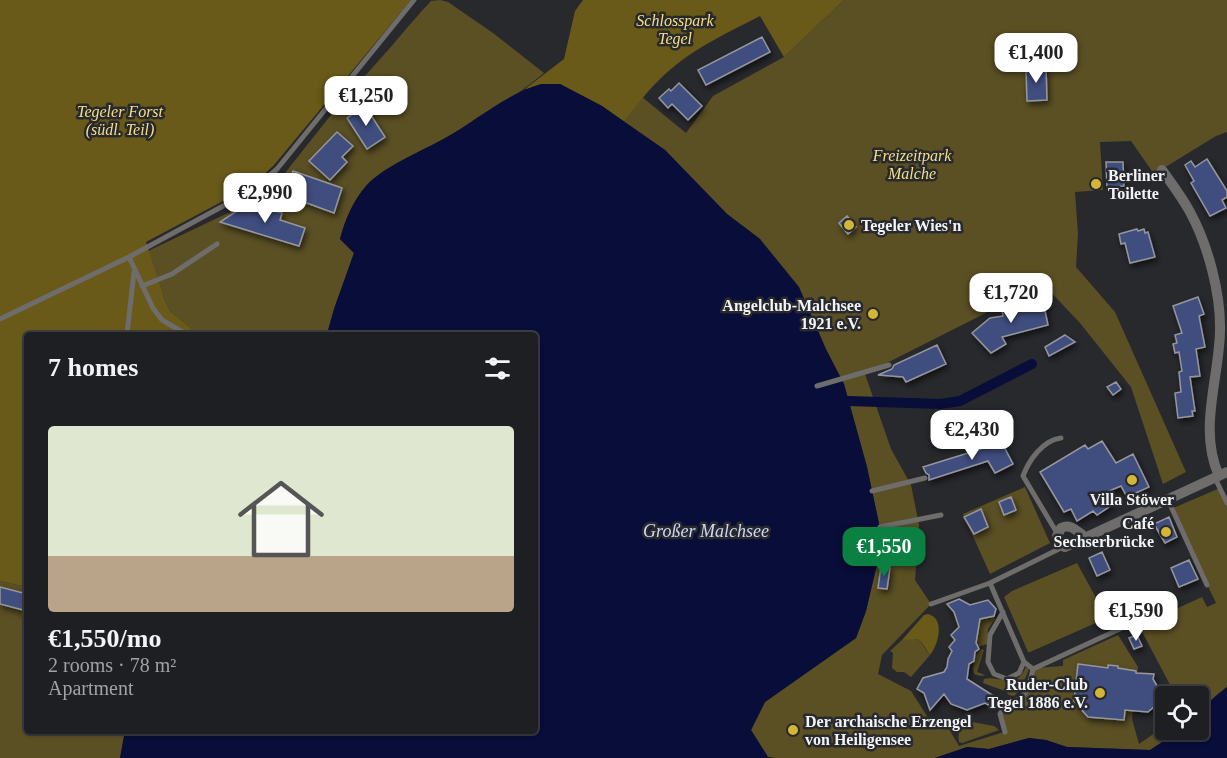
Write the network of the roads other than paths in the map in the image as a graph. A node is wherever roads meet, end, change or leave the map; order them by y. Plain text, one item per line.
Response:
1 (414, 0) edge
2 (1162, 170) dead end
3 (217, 244) dead end
4 (147, 246) junction
5 (137, 247) dead end
6 (129, 257) junction
7 (134, 270) junction
8 (142, 286) junction
9 (0, 319) edge
10 (127, 332) edge
11 (183, 332) edge
12 (1224, 332) edge
13 (889, 365) dead end
14 (817, 386) dead end
15 (1060, 438) dead end
16 (1221, 475) edge
17 (925, 478) dead end
18 (872, 491) dead end
19 (1168, 500) junction
20 (1227, 503) edge
21 (941, 515) dead end
22 (880, 527) dead end
23 (1057, 533) junction
24 (1085, 537) junction
25 (1065, 547) junction
26 (990, 583) junction
27 (1207, 585) dead end
28 (931, 604) dead end
29 (1003, 612) junction
30 (1124, 627) dead end
31 (1024, 662) junction
32 (1033, 669) junction
33 (1005, 732) dead end

1 - 4 lane
2 - 12 street
3 - 8 lane
4 - 5 lane
4 - 6 lane
6 - 7 lane
6 - 9 lane
7 - 8 lane
7 - 10 lane
8 - 11 lane
12 - 16 street
13 - 14 lane
15 - 23 lane
16 - 19 street
16 - 20 lane
17 - 18 lane
19 - 24 street
19 - 27 lane
21 - 22 lane
23 - 24 street
23 - 25 street
24 - 25 street
25 - 26 lane
26 - 28 lane
26 - 29 lane
29 - 31 lane
29 - 31 lane
30 - 32 lane
31 - 32 lane
32 - 33 lane

